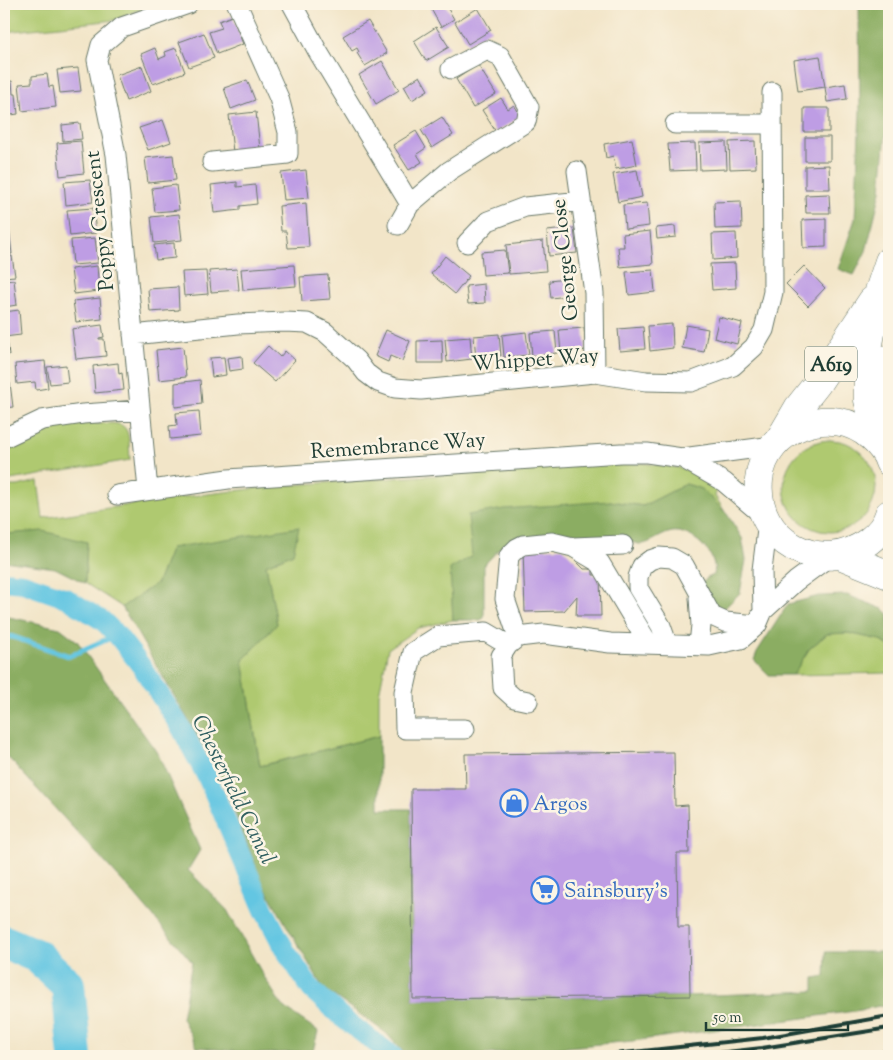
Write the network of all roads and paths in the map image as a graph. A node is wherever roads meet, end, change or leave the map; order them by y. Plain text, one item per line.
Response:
1 (188, 4) edge
2 (237, 4) edge
3 (292, 4) edge
4 (451, 69) dead end
5 (772, 92) dead end
6 (675, 124) dead end
7 (772, 124) junction
8 (212, 162) dead end
9 (577, 171) dead end
10 (581, 201) junction
11 (410, 204) junction
12 (398, 225) dead end
13 (467, 243) dead end
14 (889, 260) edge
15 (879, 291) junction
16 (133, 335) junction
17 (595, 373) junction
18 (889, 404) edge
19 (139, 410) junction
20 (4, 438) edge
21 (777, 441) junction
22 (887, 456) edge
23 (682, 458) junction
24 (148, 490) junction
25 (117, 495) dead end
26 (889, 514) edge
27 (766, 520) junction
28 (623, 545) dead end
29 (573, 547) junction
30 (835, 556) junction
31 (889, 575) edge
32 (699, 594) junction
33 (760, 618) junction
34 (513, 641) junction
35 (648, 643) junction
36 (667, 644) junction
37 (699, 645) junction
38 (528, 701) dead end
39 (465, 729) dead end

1 - 16 street, Poppy Crescent
2 - 8 street
3 - 11 street
4 - 11 street
5 - 7 street, Whippet Way
6 - 7 street
7 - 17 street, Whippet Way
9 - 10 street, George Close
10 - 13 street
10 - 17 street, George Close
11 - 12 street
14 - 15 highway, A619
15 - 18 highway
15 - 21 highway, A619
15 - 22 highway, A619
16 - 17 street, Whippet Way
16 - 19 street, Poppy Crescent
19 - 20 street
19 - 24 street, Poppy Crescent
21 - 22 highway
21 - 23 street, Remembrance Way
21 - 27 highway
23 - 24 street, Remembrance Way
23 - 27 street, Remembrance Way
24 - 25 street, Remembrance Way
26 - 30 highway
27 - 30 highway
27 - 33 street
28 - 29 street
29 - 34 street
29 - 35 street
30 - 31 highway
30 - 33 street
32 - 33 street
32 - 36 street
32 - 37 street
33 - 37 street
34 - 35 street
34 - 38 street
34 - 39 street
35 - 36 street
36 - 37 street

